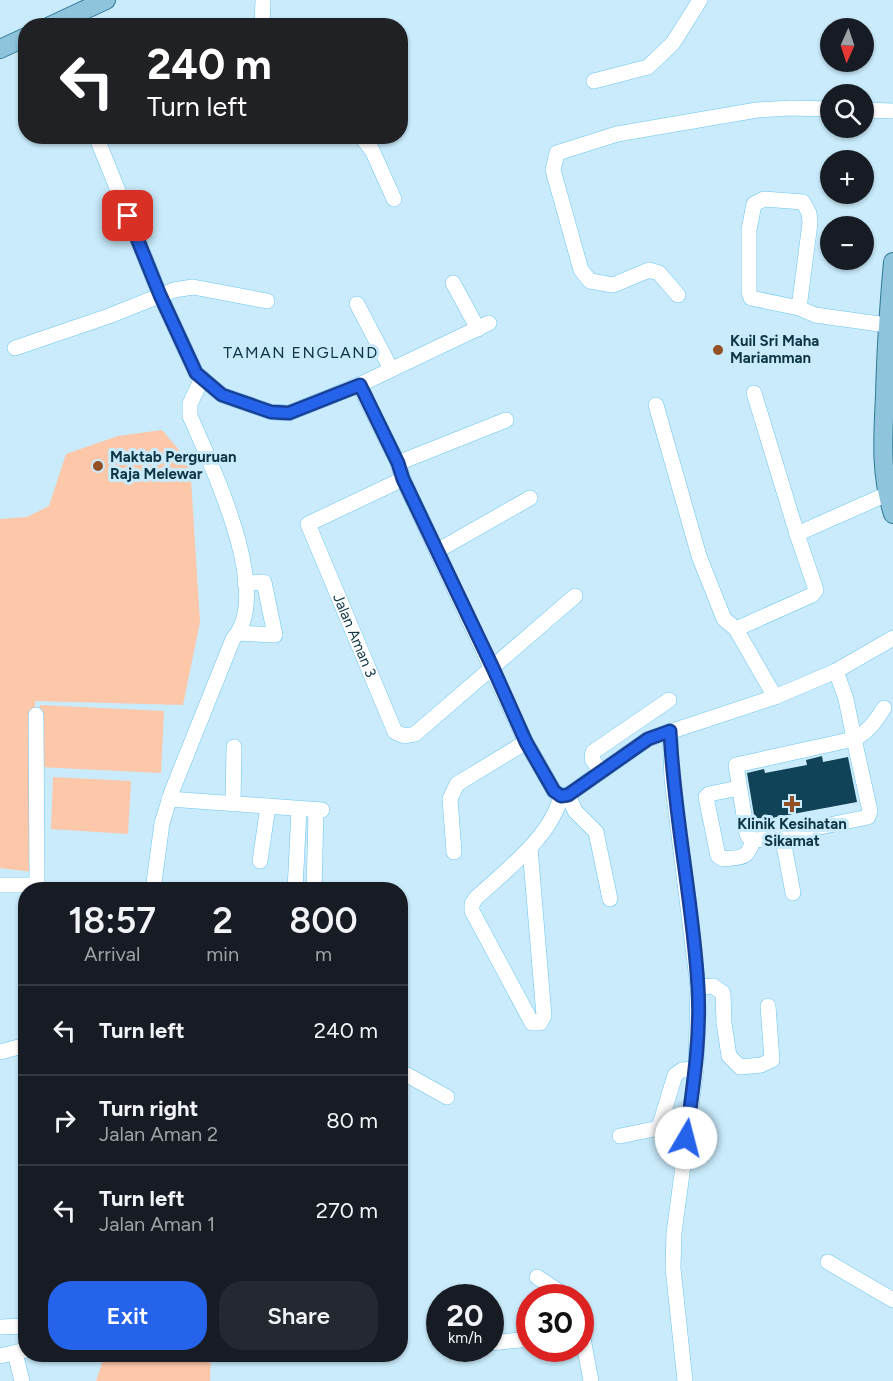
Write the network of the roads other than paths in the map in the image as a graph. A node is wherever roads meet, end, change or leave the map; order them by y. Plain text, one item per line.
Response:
1 (106, 0) edge
2 (263, 0) edge
3 (700, 0) edge
4 (67, 18) edge
5 (262, 18) edge
6 (18, 41) edge
7 (3, 48) edge
8 (18, 49) edge
9 (594, 81) dead end
10 (820, 109) edge
11 (874, 110) edge
12 (893, 111) edge
13 (99, 144) edge
14 (367, 144) edge
15 (394, 199) dead end
16 (893, 262) edge
17 (453, 283) dead end
18 (160, 295) junction
19 (678, 295) dead end
20 (267, 301) dead end
21 (357, 304) dead end
22 (799, 308) junction
23 (887, 325) junction
24 (890, 347) edge
25 (15, 348) dead end
26 (391, 369) junction
27 (202, 378) junction
28 (360, 385) junction
29 (754, 393) dead end
30 (656, 405) dead end
31 (506, 420) dead end
32 (398, 463) junction
33 (888, 465) edge
34 (403, 479) junction
35 (887, 494) junction
36 (530, 498) dead end
37 (893, 514) edge
38 (797, 534) junction
39 (437, 551) junction
40 (245, 583) junction
41 (576, 596) dead end
42 (736, 629) junction
43 (238, 633) junction
44 (893, 638) edge
45 (493, 668) junction
46 (836, 671) junction
47 (775, 697) junction
48 (669, 700) dead end
49 (884, 708) dead end
50 (36, 715) dead end
51 (670, 731) junction
52 (854, 740) junction
53 (526, 742) junction
54 (234, 747) dead end
55 (601, 772) junction
56 (739, 788) junction
57 (564, 796) junction
58 (169, 798) junction
59 (233, 804) junction
60 (268, 806) junction
61 (299, 809) junction
62 (782, 836) junction
63 (753, 840) junction
64 (530, 848) junction
65 (454, 852) dead end
66 (260, 861) dead end
67 (37, 882) edge
68 (154, 882) edge
69 (295, 882) edge
70 (314, 882) edge
71 (0, 885) edge
72 (18, 886) edge
73 (794, 893) dead end
74 (610, 899) dead end
75 (698, 987) junction
76 (768, 1006) dead end
77 (18, 1047) edge
78 (0, 1052) edge
79 (696, 1069) junction
80 (408, 1075) edge
81 (447, 1097) dead end
82 (620, 1136) dead end
83 (828, 1262) dead end
84 (537, 1277) dead end
85 (548, 1284) edge
86 (893, 1300) edge
87 (18, 1326) edge
88 (0, 1327) edge
89 (14, 1353) edge
90 (587, 1362) edge
91 (22, 1381) edge
92 (591, 1381) edge
93 (685, 1381) edge

1 - 4 main road
2 - 5 street
3 - 9 street
6 - 7 main road
7 - 8 main road
10 - 19 street
11 - 12 street
13 - 18 street
14 - 15 street
16 - 23 main road
17 - 26 street
18 - 20 street
18 - 25 street
18 - 27 street
21 - 26 street
22 - 22 street
22 - 23 street
23 - 24 main road
24 - 33 main road
26 - 28 street
27 - 28 street
27 - 40 street
28 - 32 street
29 - 38 street
30 - 42 street
31 - 32 street
32 - 34 street
33 - 35 main road
34 - 39 street
34 - 45 street, Jalan Aman 3
35 - 37 main road
35 - 38 street
36 - 39 street
38 - 42 street
39 - 45 street
40 - 43 street
40 - 43 street
41 - 45 street
42 - 47 street
43 - 58 street
44 - 46 street
45 - 53 street
46 - 47 street
46 - 52 street
47 - 51 street
48 - 55 street
49 - 52 street
50 - 67 street
51 - 55 street
51 - 75 street
52 - 56 street
52 - 62 street
53 - 57 street
53 - 65 street
54 - 59 street
55 - 57 street
56 - 63 street
56 - 63 street
57 - 64 street
57 - 74 street
58 - 59 street
58 - 68 street
59 - 60 street
60 - 61 street
60 - 66 street
61 - 69 street
61 - 70 street
62 - 63 street
62 - 73 street
64 - 64 street
71 - 72 street
75 - 76 street
75 - 79 street
77 - 78 street
79 - 82 street
79 - 93 street
80 - 81 street
83 - 86 street
84 - 85 street
87 - 88 street
89 - 91 street
90 - 92 street

